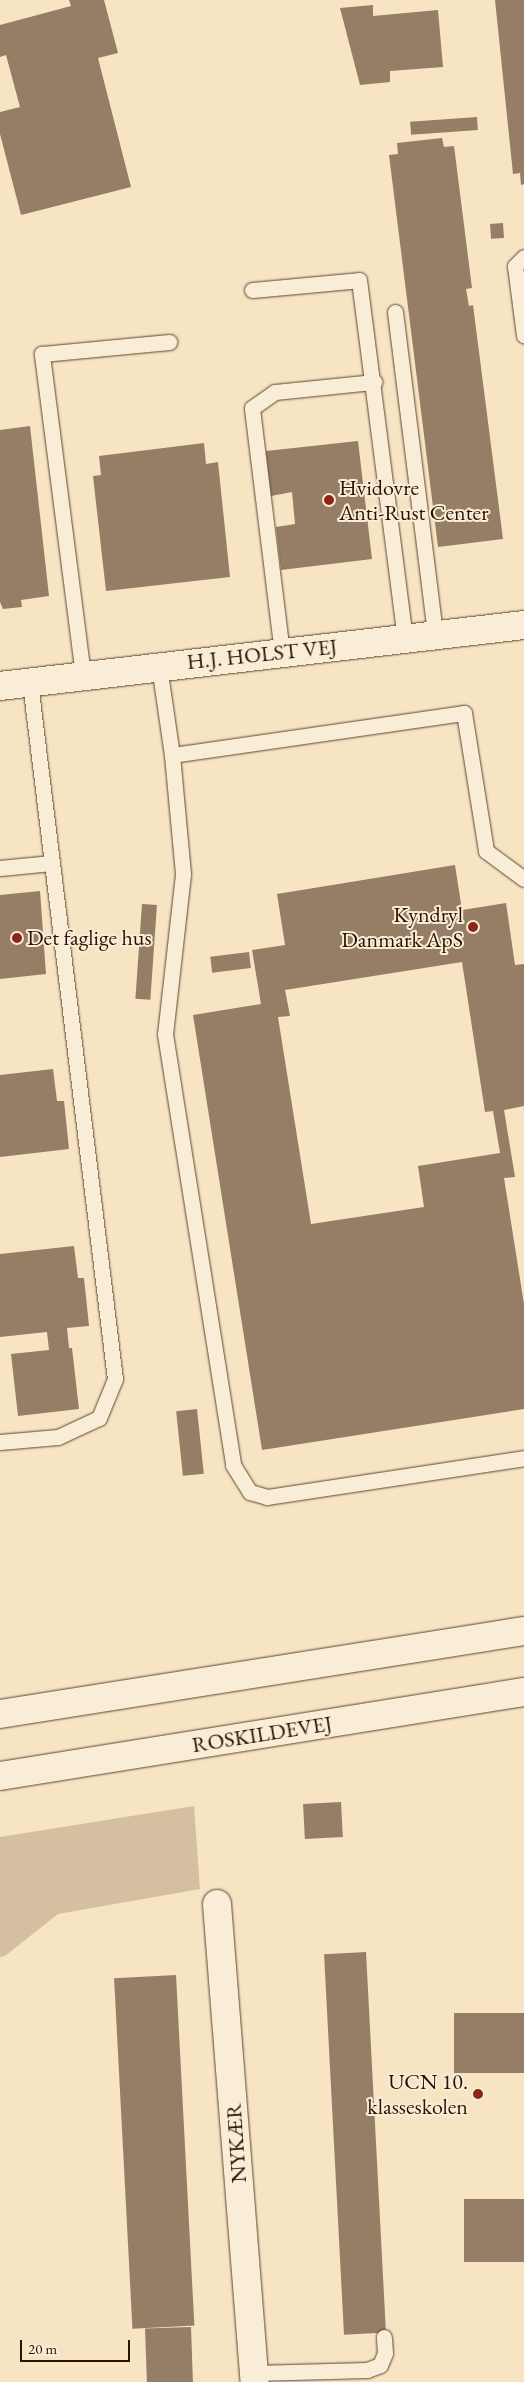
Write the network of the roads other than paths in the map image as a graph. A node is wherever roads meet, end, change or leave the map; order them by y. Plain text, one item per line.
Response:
1 (524, 257) edge
2 (252, 290) dead end
3 (395, 312) dead end
4 (524, 336) edge
5 (169, 342) dead end
6 (374, 382) junction
7 (524, 625) edge
8 (435, 634) junction
9 (405, 638) junction
10 (282, 653) junction
11 (159, 666) junction
12 (83, 675) junction
13 (30, 683) junction
14 (0, 686) edge
15 (172, 755) junction
16 (52, 863) junction
17 (0, 868) edge
18 (524, 879) edge
19 (0, 1442) edge
20 (524, 1458) edge
21 (524, 1631) edge
22 (524, 1692) edge
23 (0, 1714) edge
24 (0, 1776) edge
25 (217, 1904) dead end
26 (384, 2337) dead end
27 (254, 2378) edge

1 - 4 lane
2 - 6 lane
3 - 8 lane
5 - 12 lane
6 - 9 lane
6 - 10 lane
7 - 8 main road, H.J. HOLST VEJ
8 - 9 main road, H.J. HOLST VEJ
9 - 10 main road, H.J. HOLST VEJ
10 - 11 main road, H.J. HOLST VEJ
11 - 12 main road, H.J. HOLST VEJ
11 - 15 lane
12 - 13 main road, H.J. HOLST VEJ
13 - 14 main road, H.J. HOLST VEJ
13 - 16 lane
15 - 18 lane
15 - 20 lane
16 - 17 lane
16 - 19 lane
21 - 23 main road
22 - 24 main road, ROSKILDEVEJ
25 - 27 main road, NYKÆR
26 - 27 lane

